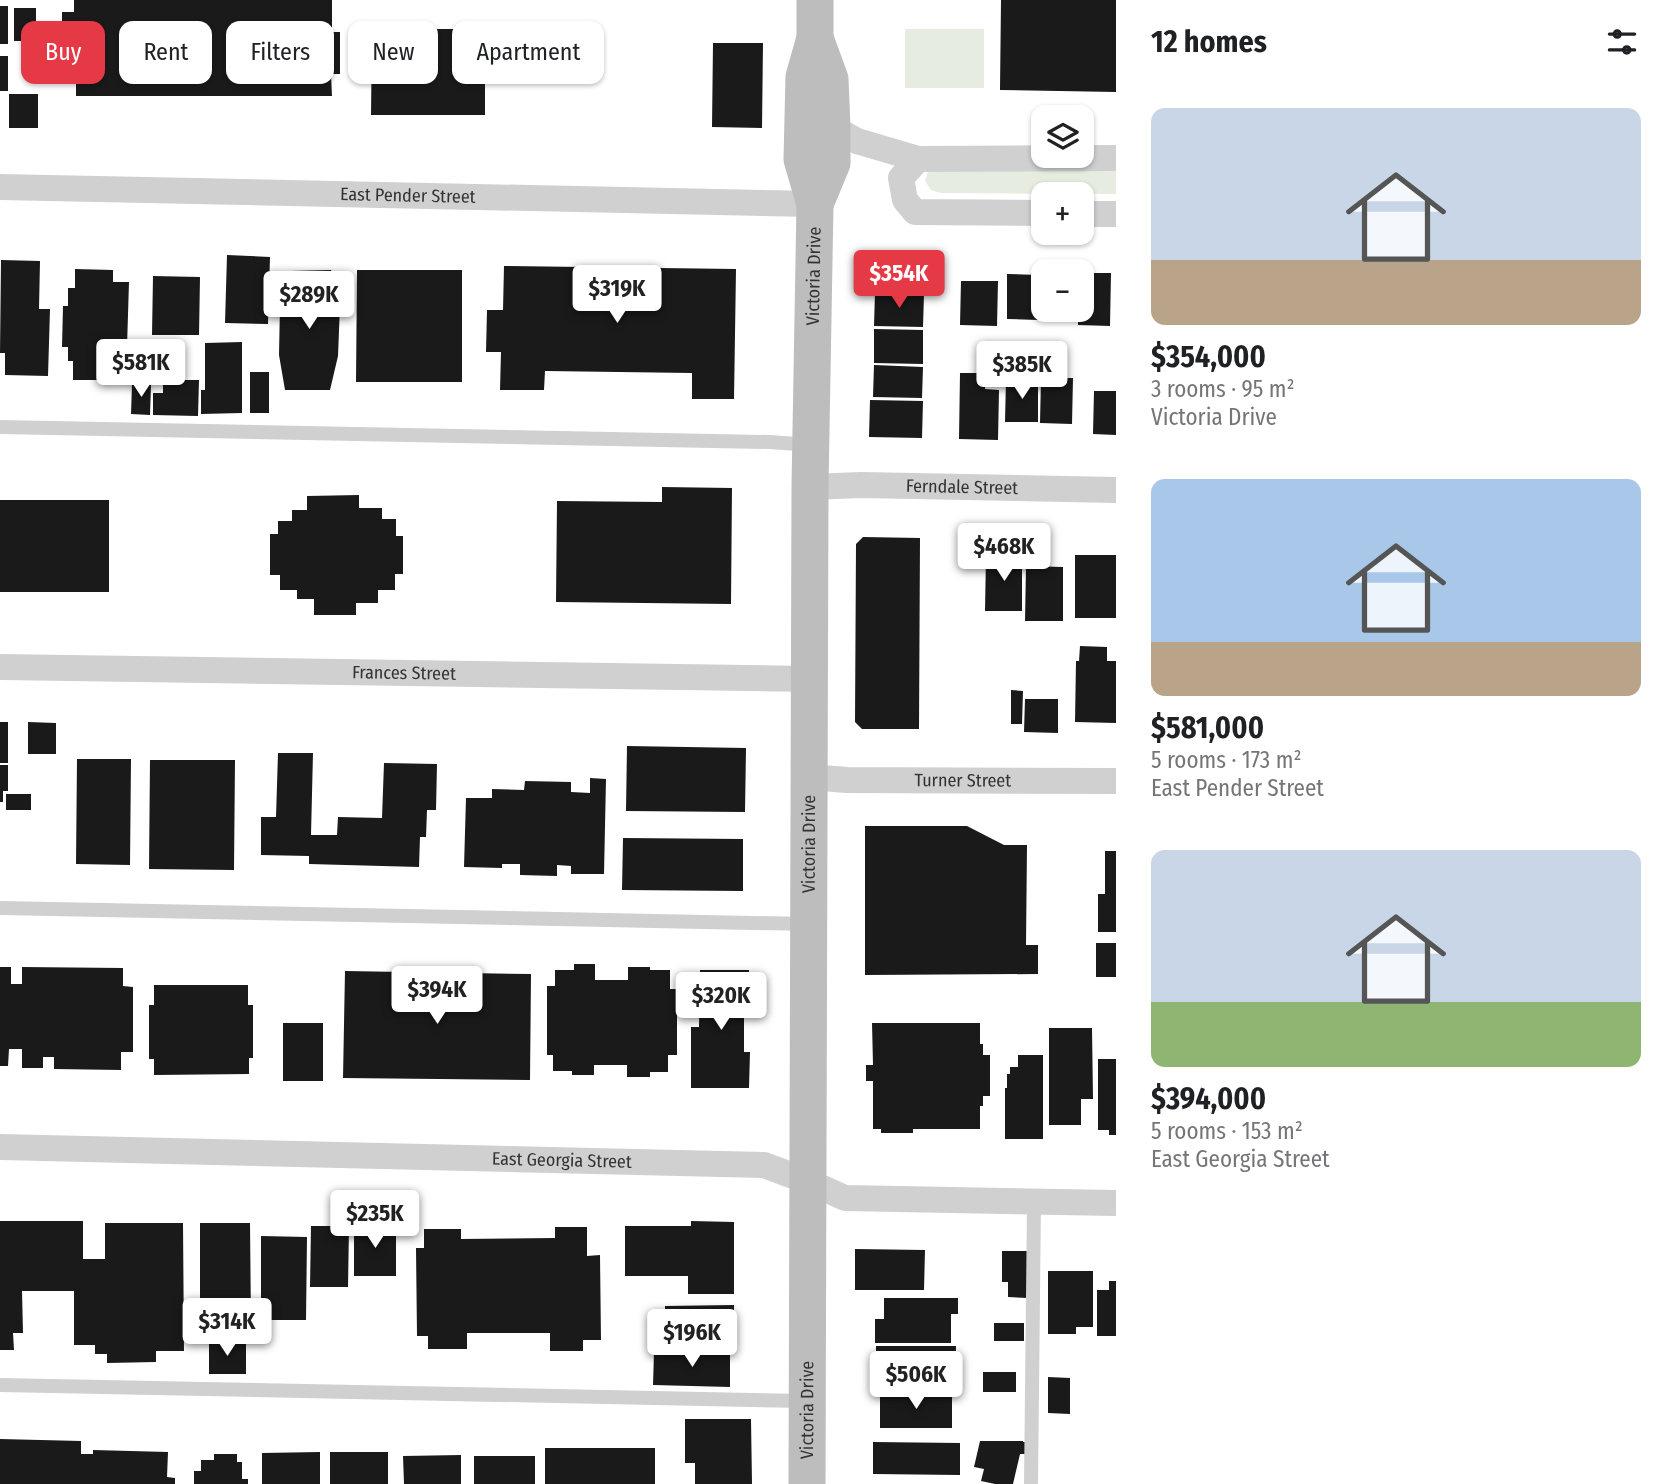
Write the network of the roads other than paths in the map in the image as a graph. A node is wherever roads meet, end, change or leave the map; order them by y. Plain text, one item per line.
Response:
1 (816, 0) edge
2 (815, 38) junction
3 (832, 127) junction
4 (1116, 158) edge
5 (918, 159) junction
6 (0, 187) edge
7 (815, 204) junction
8 (1031, 213) edge
9 (1094, 214) edge
10 (1116, 214) edge
11 (0, 427) edge
12 (811, 445) junction
13 (810, 486) junction
14 (1116, 490) edge
15 (0, 667) edge
16 (810, 679) junction
17 (809, 777) junction
18 (1116, 781) edge
19 (0, 908) edge
20 (808, 924) junction
21 (0, 1147) edge
22 (807, 1181) junction
23 (1034, 1203) junction
24 (1116, 1203) edge
25 (0, 1385) edge
26 (807, 1401) junction
27 (807, 1484) edge
28 (1031, 1484) edge

1 - 2 street, Victoria Drive
2 - 3 street, Victoria Drive
2 - 7 street, Victoria Drive
3 - 5 street
3 - 7 street, Victoria Drive
4 - 5 street
5 - 8 street
6 - 7 street, East Pender Street
7 - 12 street, Victoria Drive
9 - 10 street
11 - 12 lane
12 - 13 street, Victoria Drive
13 - 14 street, Ferndale Street
13 - 16 street, Victoria Drive
15 - 16 street, Frances Street
16 - 17 street, Victoria Drive
17 - 18 street, Turner Street
17 - 20 street, Victoria Drive
19 - 20 lane
20 - 22 street, Victoria Drive
21 - 22 street, East Georgia Street
22 - 23 street, East Georgia Street
22 - 26 street, Victoria Drive
23 - 24 street, East Georgia Street
23 - 28 lane
25 - 26 lane
26 - 27 street, Victoria Drive

